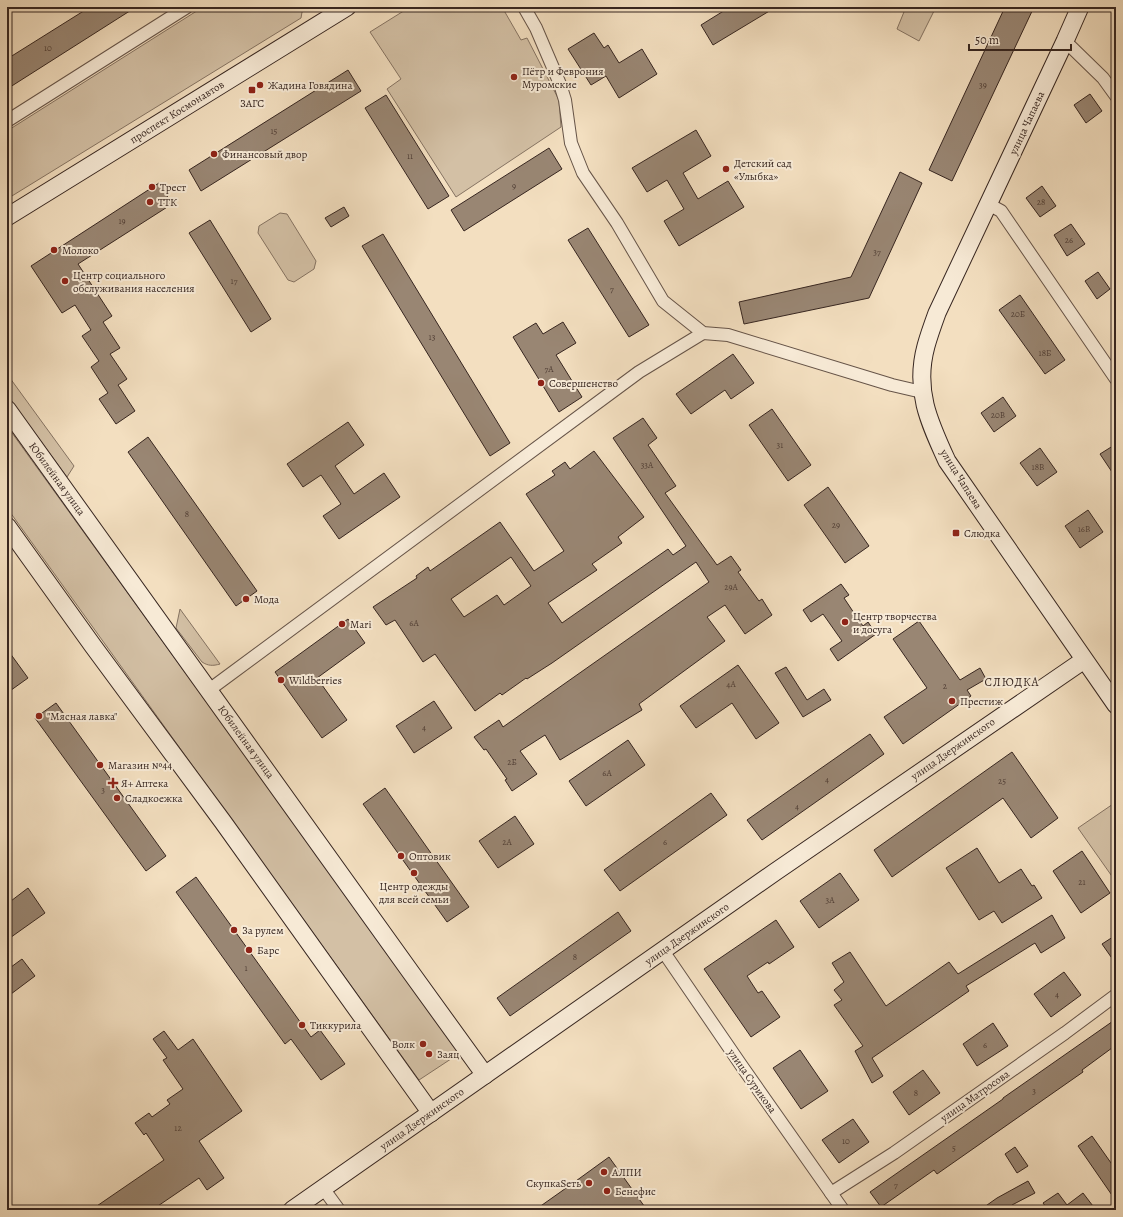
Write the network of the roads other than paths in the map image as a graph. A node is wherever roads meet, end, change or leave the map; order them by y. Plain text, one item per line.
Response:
1 (188, 7) edge
2 (348, 7) edge
3 (524, 7) edge
4 (1080, 7) edge
5 (1065, 41) junction
6 (1116, 96) edge
7 (7, 121) edge
8 (988, 204) junction
9 (7, 217) edge
10 (703, 333) junction
11 (1116, 379) edge
12 (922, 392) junction
13 (7, 409) edge
14 (7, 526) edge
15 (1084, 660) junction
16 (209, 690) junction
17 (1116, 705) edge
18 (663, 951) junction
19 (1116, 995) edge
20 (485, 1075) junction
21 (431, 1113) junction
22 (323, 1188) junction
23 (831, 1193) junction
24 (292, 1210) edge
25 (339, 1210) edge
26 (843, 1210) edge

1 - 7 street
2 - 9 main road, проспект Космонавтов
3 - 10 street
4 - 5 main road, улица Чапаева
5 - 6 street
5 - 8 main road, улица Чапаева
8 - 11 street
8 - 12 main road, улица Чапаева
10 - 12 street
10 - 16 street
12 - 15 main road, улица Чапаева
13 - 16 main road, Юбилейная улица
14 - 21 main road
15 - 17 main road, улица Чапаева
15 - 18 main road, улица Дзержинского
16 - 20 main road, Юбилейная улица
18 - 20 main road, улица Дзержинского
18 - 23 street, улица Сурикова
19 - 23 street, улица Матросова
20 - 21 main road, улица Дзержинского
21 - 22 main road, улица Дзержинского
22 - 24 main road, улица Дзержинского
22 - 25 street
23 - 26 street, улица Сурикова

